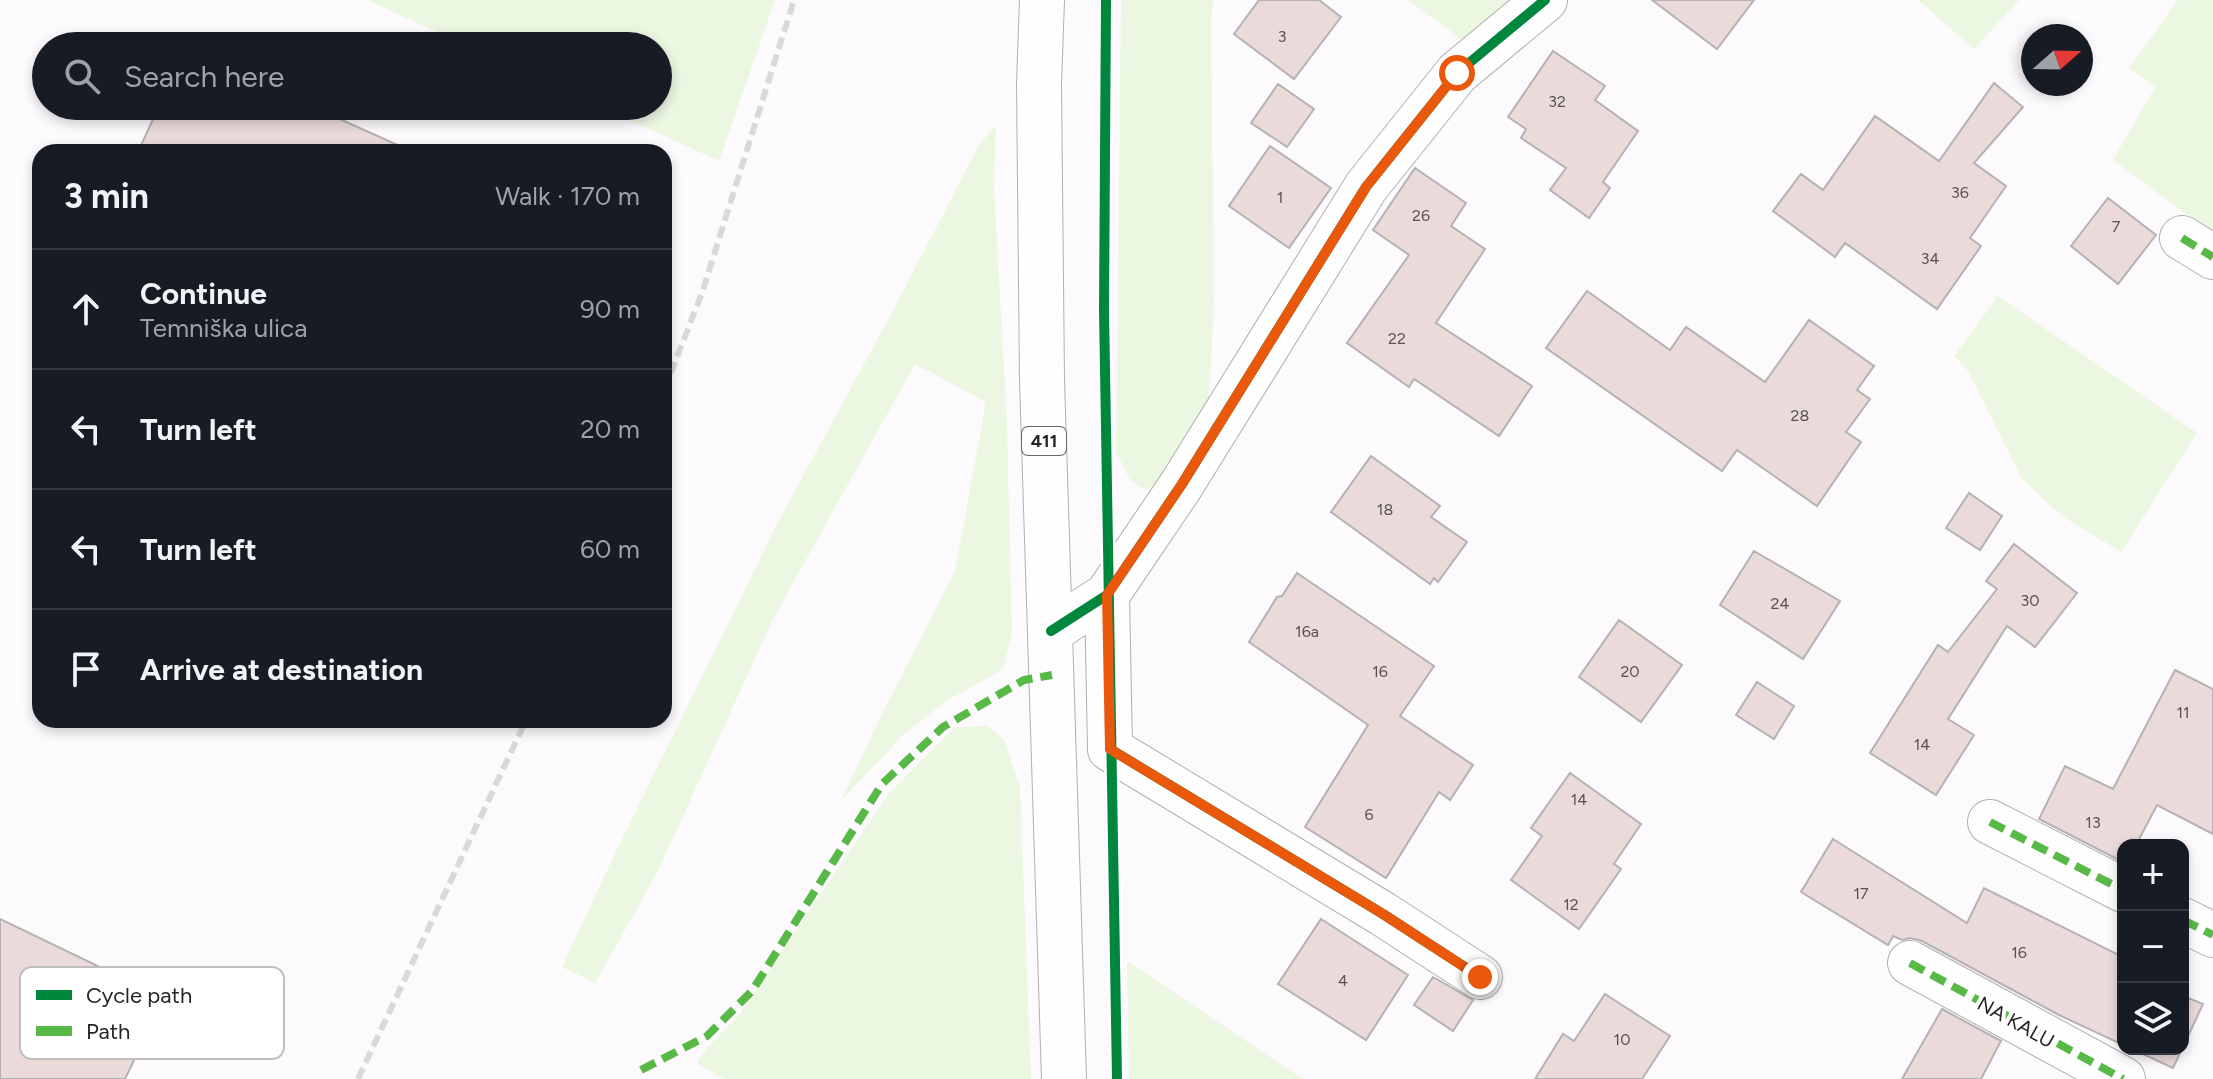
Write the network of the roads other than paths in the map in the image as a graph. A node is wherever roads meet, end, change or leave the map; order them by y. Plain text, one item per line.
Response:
1 (1042, 0) edge
2 (1545, 0) edge
3 (1107, 595) junction
4 (1051, 631) junction
5 (1990, 822) dead end
6 (2117, 887) edge
7 (2189, 923) edge
8 (2213, 935) edge
9 (1910, 963) dead end
10 (1480, 977) dead end
11 (1064, 1079) edge
12 (2123, 1079) edge

1 - 4 street, 411
2 - 3 street
3 - 4 street
3 - 10 street
4 - 11 street, 411
5 - 6 street
7 - 8 street
9 - 12 street, NA KALU

